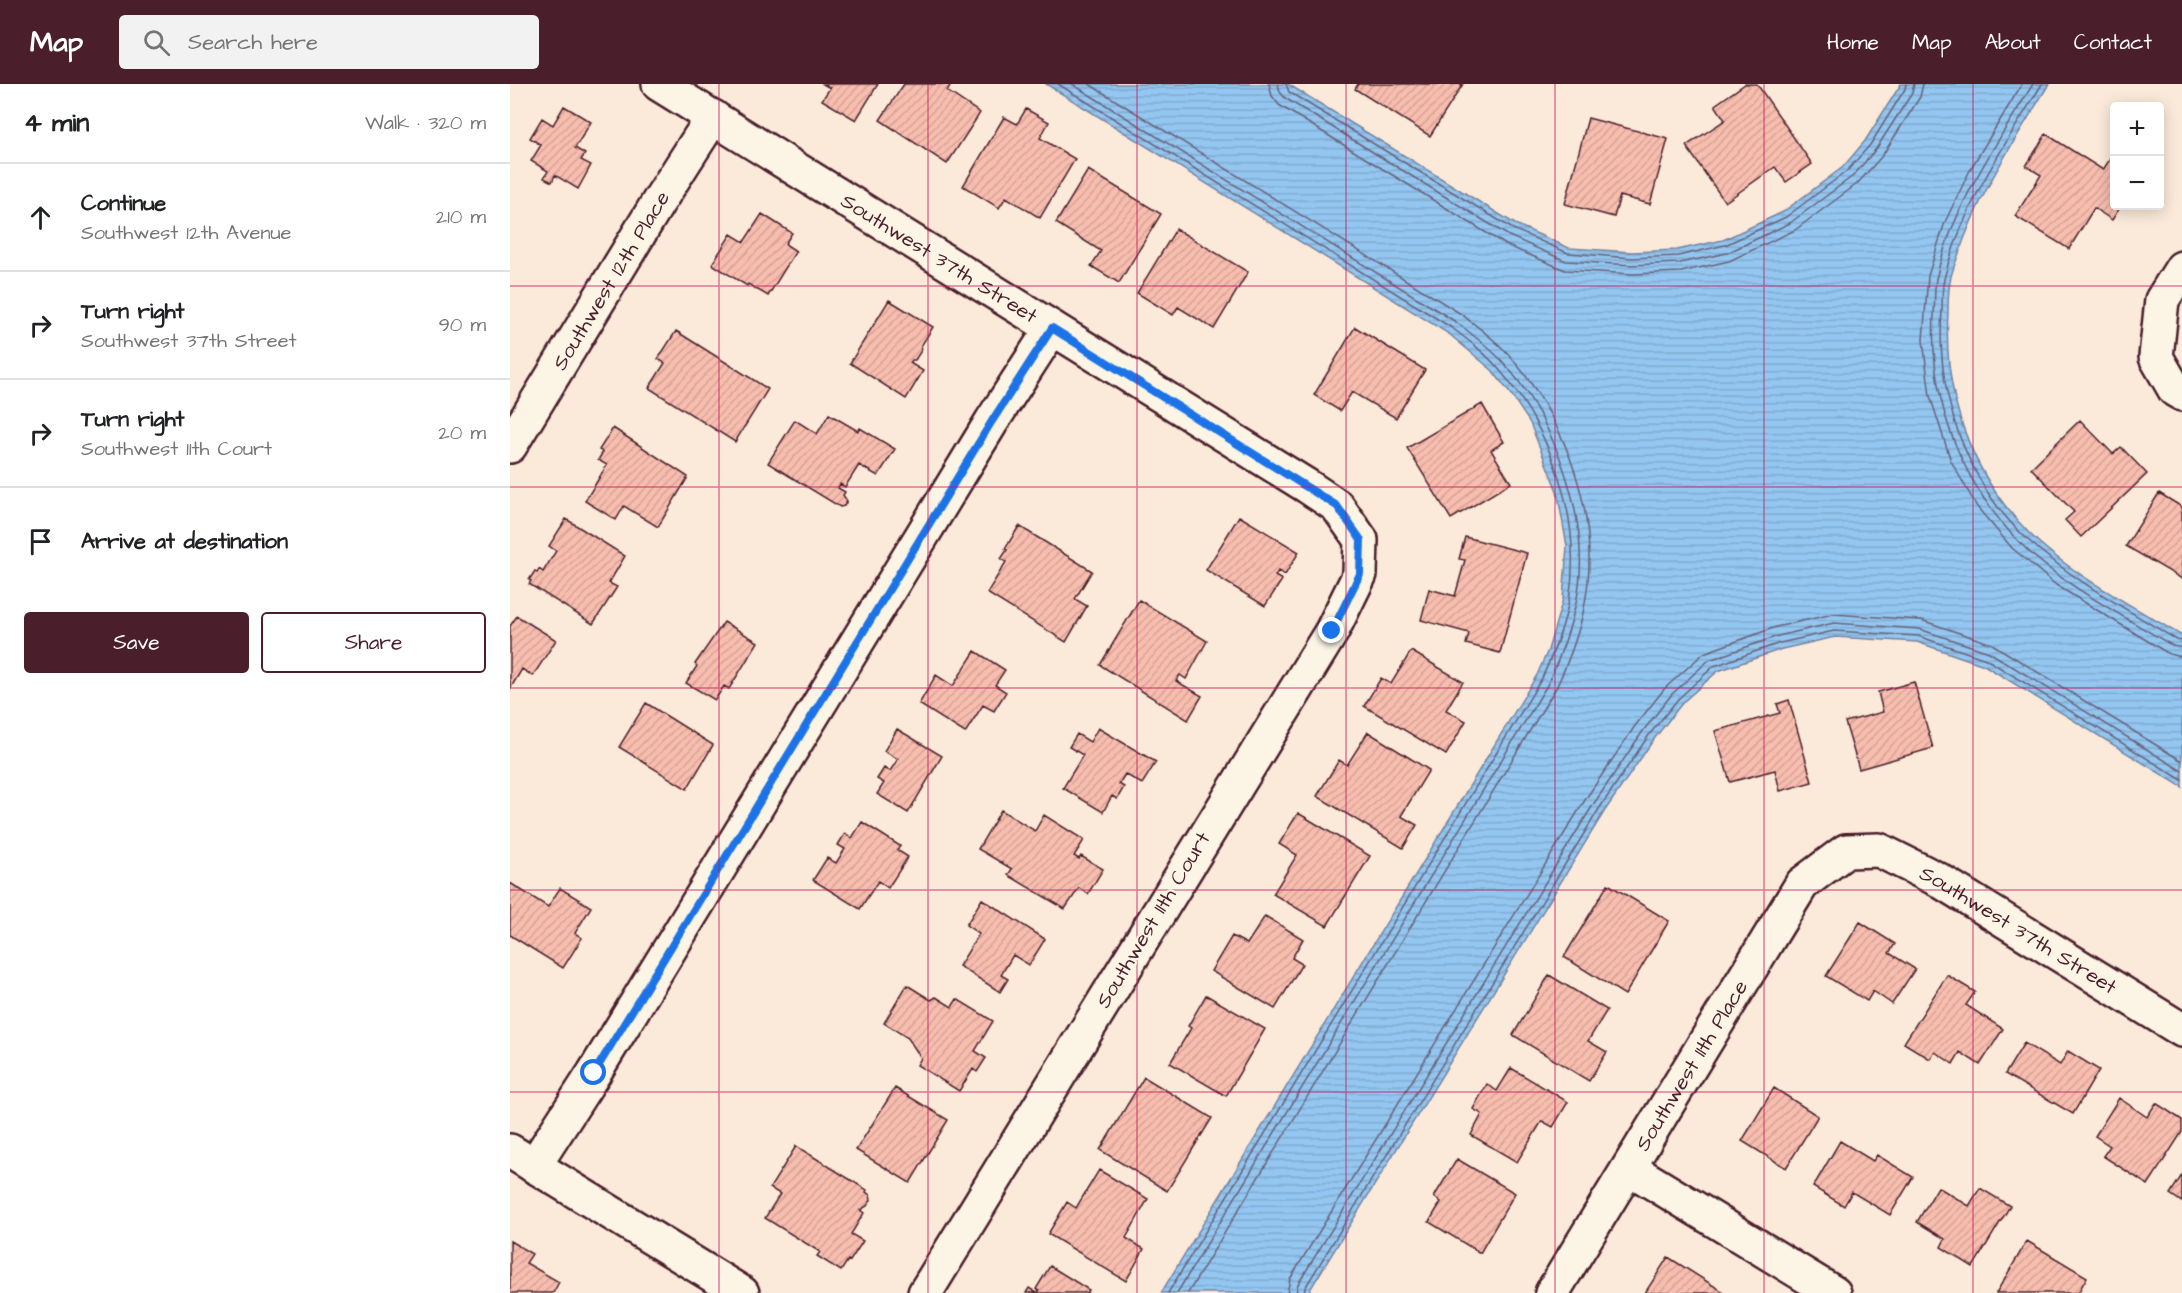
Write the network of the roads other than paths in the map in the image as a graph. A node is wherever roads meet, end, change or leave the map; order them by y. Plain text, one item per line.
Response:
1 (659, 84) edge
2 (713, 117) junction
3 (2182, 268) edge
4 (1052, 328) junction
5 (2182, 394) edge
6 (510, 446) edge
7 (1361, 540) joint
8 (1846, 851) joint
9 (2182, 1030) edge
10 (522, 1158) edge
11 (1629, 1168) junction
12 (742, 1293) edge
13 (925, 1293) edge
14 (1552, 1293) edge
15 (1834, 1293) edge

1 - 2 street, Southwest 37th Street
2 - 4 street, Southwest 37th Street
2 - 6 street, Southwest 12th Place
3 - 5 street
4 - 7 street, Southwest 37th Street
4 - 10 street
7 - 13 street, Southwest 11th Court
8 - 9 street, Southwest 37th Street
8 - 11 street, Southwest 11th Place
10 - 12 street
11 - 14 street, Southwest 11th Place
11 - 15 street

